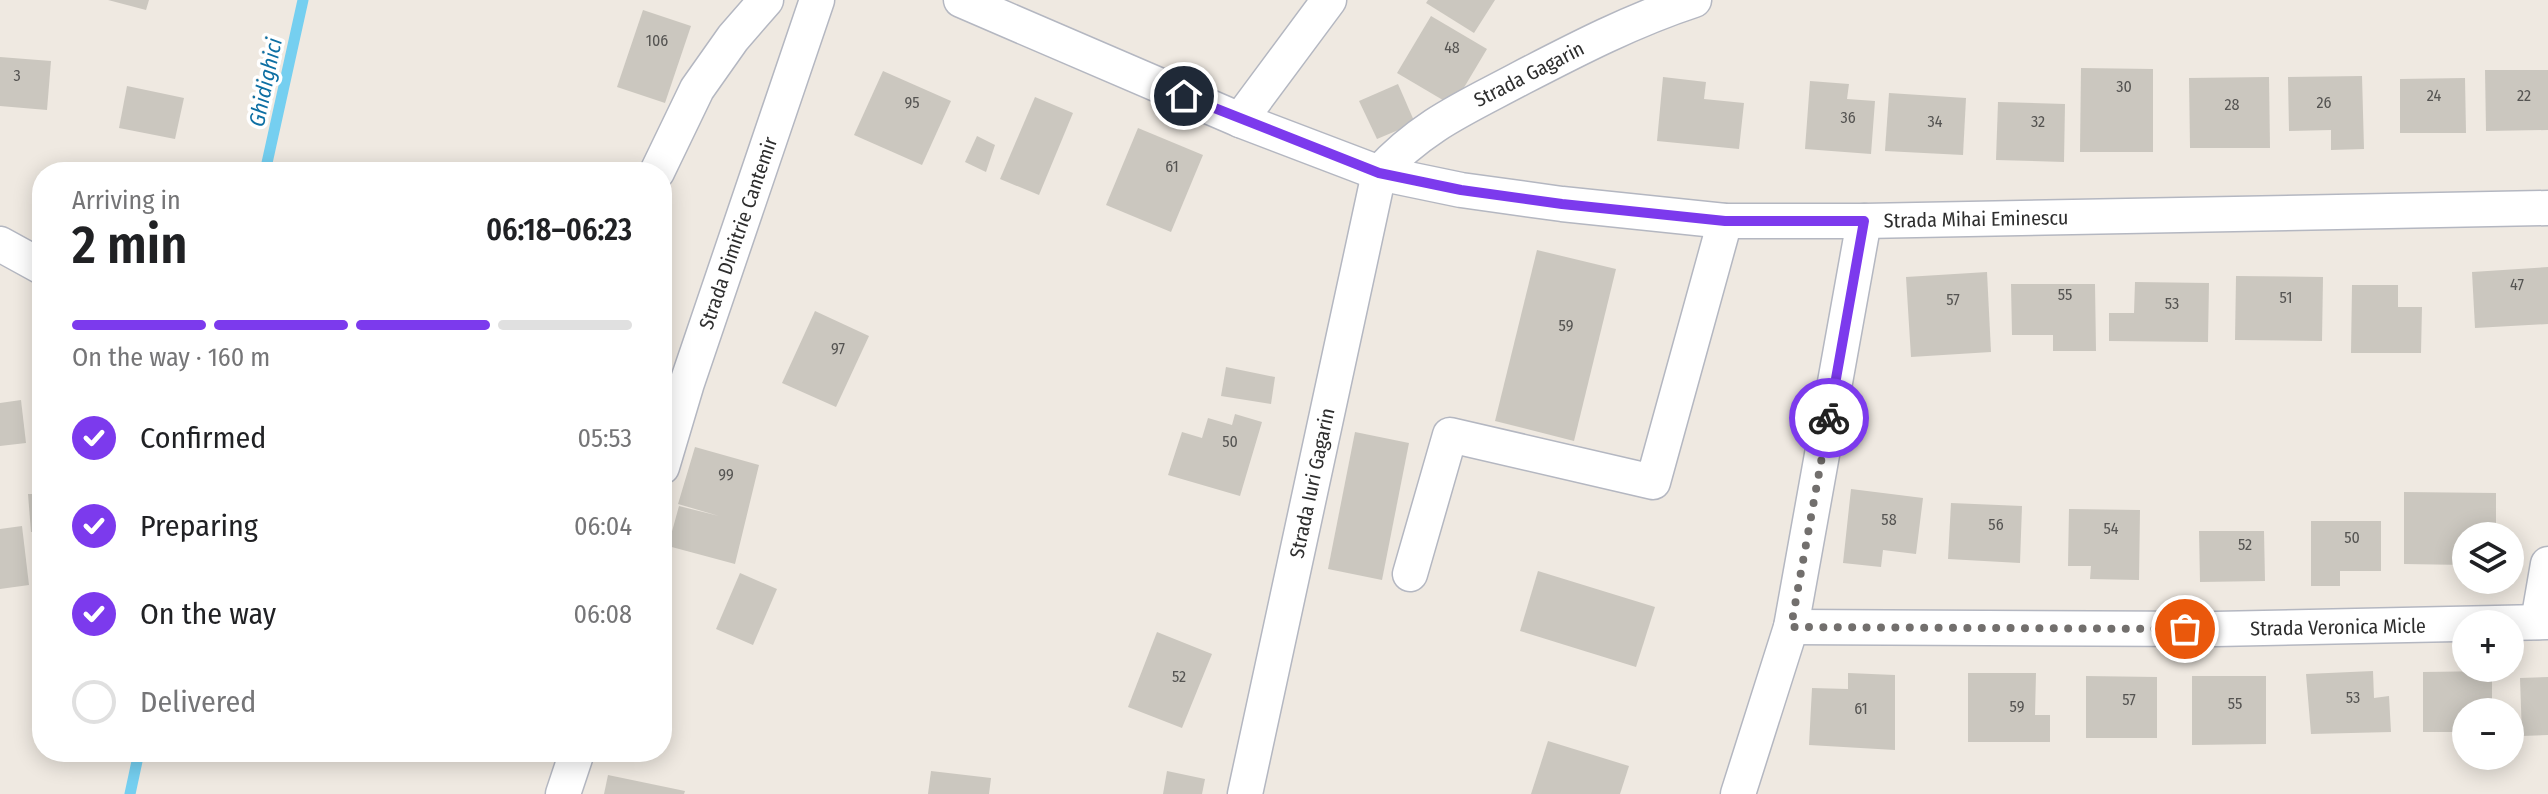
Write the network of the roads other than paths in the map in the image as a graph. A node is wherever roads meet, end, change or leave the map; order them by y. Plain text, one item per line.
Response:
1 (766, 0) edge
2 (817, 0) edge
3 (961, 0) edge
4 (1329, 0) edge
5 (1694, 0) edge
6 (1240, 120) junction
7 (662, 162) edge
8 (1379, 173) junction
9 (2548, 208) edge
10 (1725, 221) junction
11 (1864, 221) junction
12 (0, 244) edge
13 (32, 262) edge
14 (672, 433) edge
15 (2548, 564) edge
16 (1410, 574) dead end
17 (2543, 622) edge
18 (1791, 627) junction
19 (574, 762) edge
20 (563, 794) edge
21 (1245, 794) edge
22 (1738, 794) edge

1 - 7 street
2 - 14 street, Strada Dimitrie Cantemir
3 - 6 street, Strada Mihai Eminescu
4 - 6 street
5 - 8 street, Strada Gagarin
6 - 8 street, Strada Mihai Eminescu
8 - 10 street, Strada Mihai Eminescu
8 - 21 street, Strada Iuri Gagarin
9 - 11 street, Strada Mihai Eminescu
10 - 11 street, Strada Mihai Eminescu
10 - 16 street
11 - 18 street
12 - 13 street
15 - 17 street
17 - 18 street, Strada Veronica Micle
18 - 22 street
19 - 20 street

